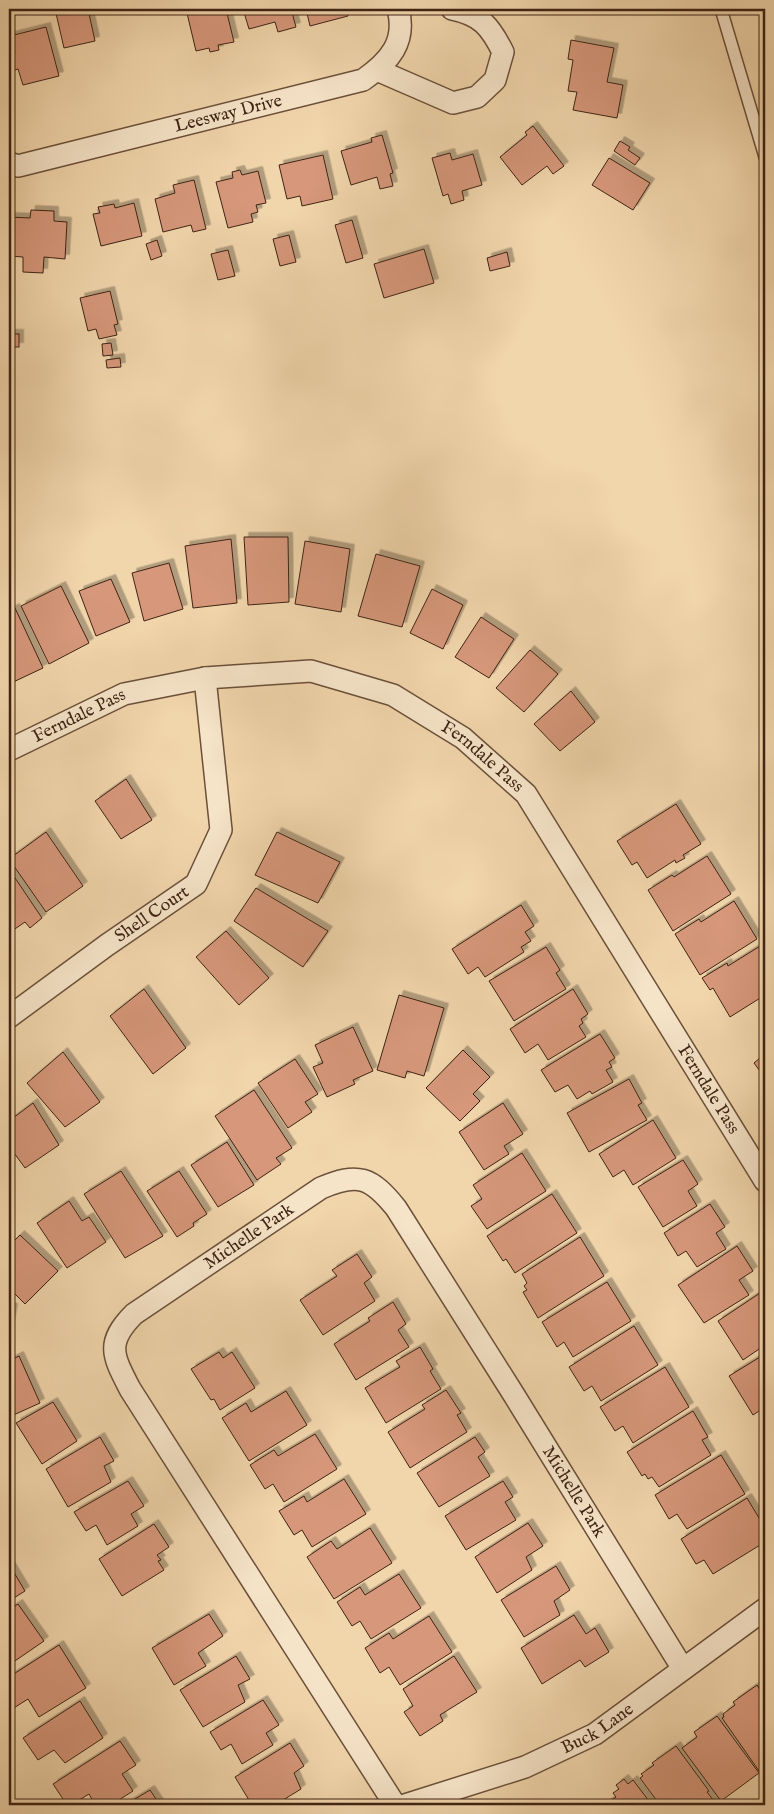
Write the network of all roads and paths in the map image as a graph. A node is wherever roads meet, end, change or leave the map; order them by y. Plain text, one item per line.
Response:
1 (398, 9) edge
2 (452, 9) edge
3 (721, 9) edge
4 (377, 70) junction
5 (765, 157) edge
6 (9, 163) edge
7 (205, 678) junction
8 (9, 750) edge
9 (9, 1017) edge
10 (765, 1181) edge
11 (765, 1609) edge
12 (683, 1669) junction
13 (395, 1805) edge
14 (405, 1805) edge

1 - 4 street, Leesway Drive
2 - 4 street
3 - 5 lane
4 - 6 street, Leesway Drive
7 - 8 street, Ferndale Pass
7 - 9 street, Shell Court
7 - 10 street, Ferndale Pass
11 - 12 street, Buck Lane
12 - 13 street, Michelle Park
12 - 14 street, Buck Lane

